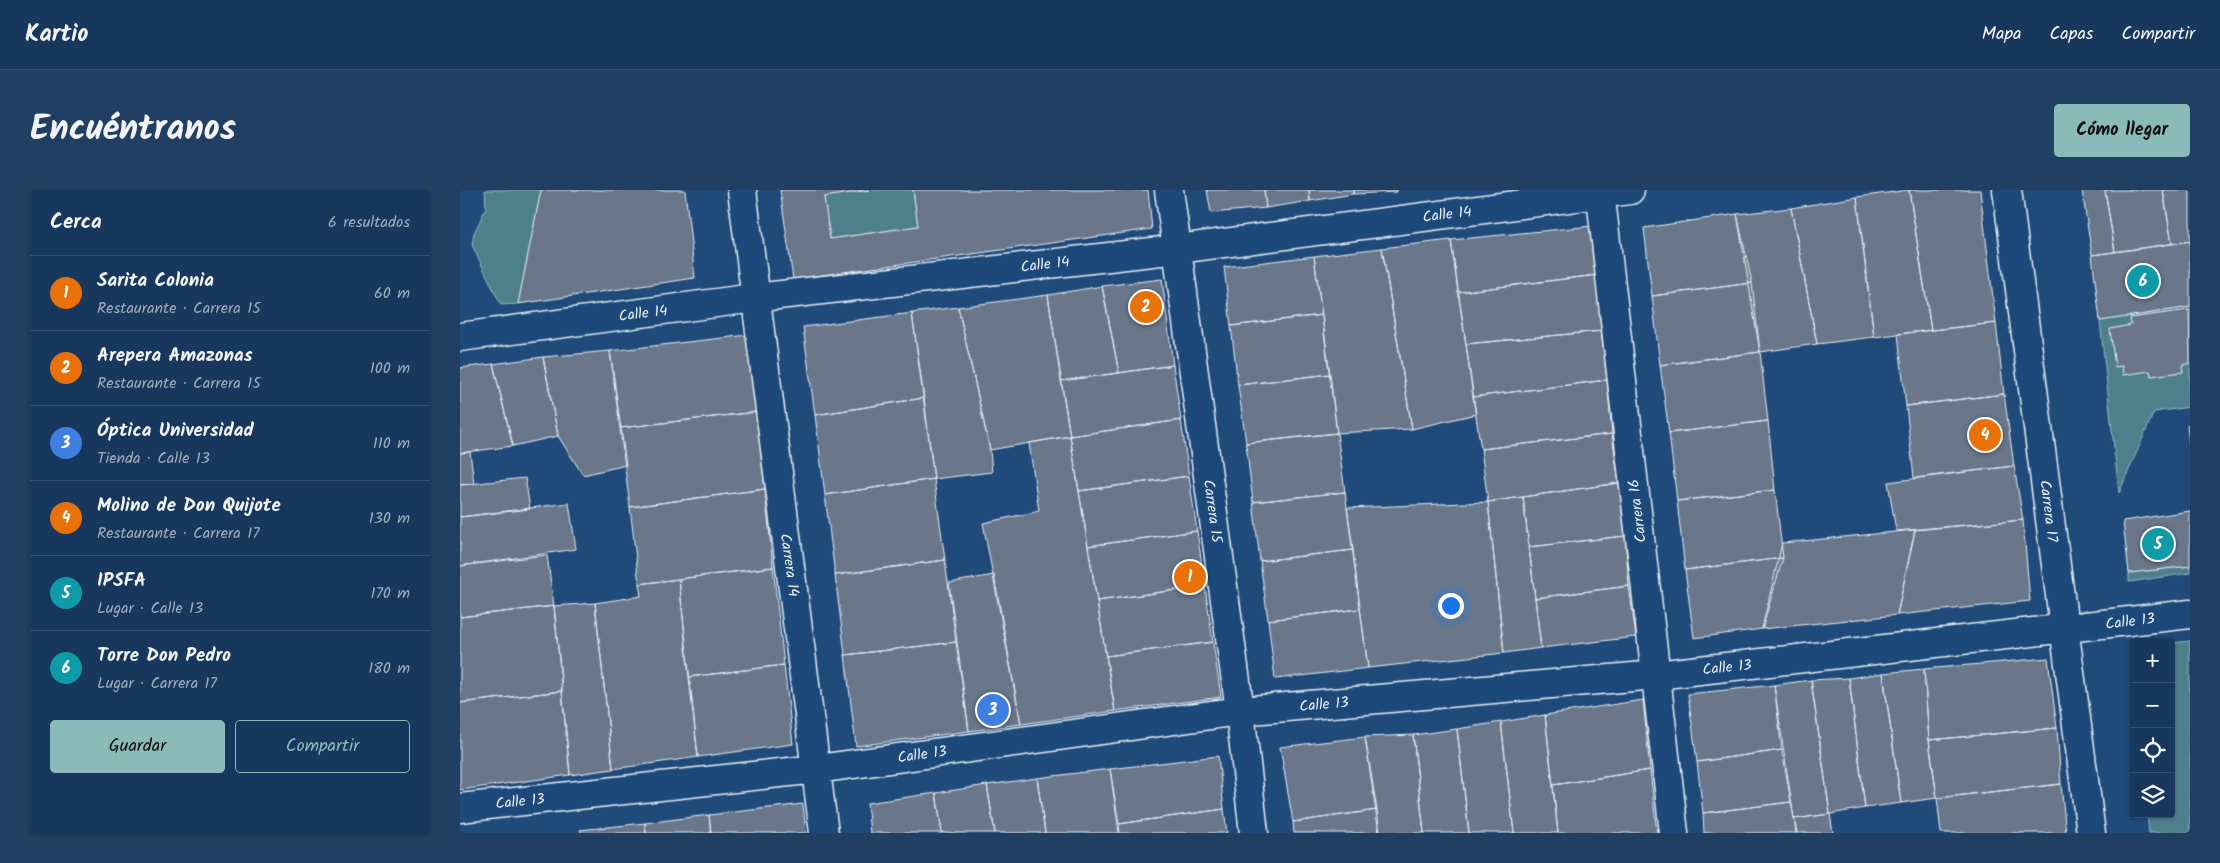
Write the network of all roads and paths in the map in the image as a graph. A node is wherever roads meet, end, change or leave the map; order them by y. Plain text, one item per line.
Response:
1 (742, 190) edge
2 (1169, 190) edge
3 (1630, 190) edge
4 (2008, 190) edge
5 (1600, 192) edge
6 (1178, 249) junction
7 (754, 298) junction
8 (460, 337) edge
9 (2190, 614) edge
10 (2065, 629) junction
11 (1656, 675) junction
12 (1240, 711) junction
13 (816, 768) junction
14 (460, 808) edge
15 (824, 833) edge
16 (1254, 833) edge
17 (1674, 833) edge
18 (2091, 833) edge

1 - 7 street, Carrera 14
2 - 6 street, Carrera 15
3 - 5 street, Calle 14
4 - 10 street, Carrera 17
5 - 6 street, Calle 14
5 - 11 street, Carrera 16
6 - 7 street, Calle 14
6 - 12 street, Carrera 15
7 - 8 street, Calle 14
7 - 13 street, Carrera 14
9 - 10 street, Calle 13
10 - 11 street, Calle 13
10 - 18 street, Carrera 17
11 - 12 street, Calle 13
11 - 17 street, Carrera 16
12 - 13 street, Calle 13
12 - 16 street, Carrera 15
13 - 14 street, Calle 13
13 - 15 street, Carrera 14

